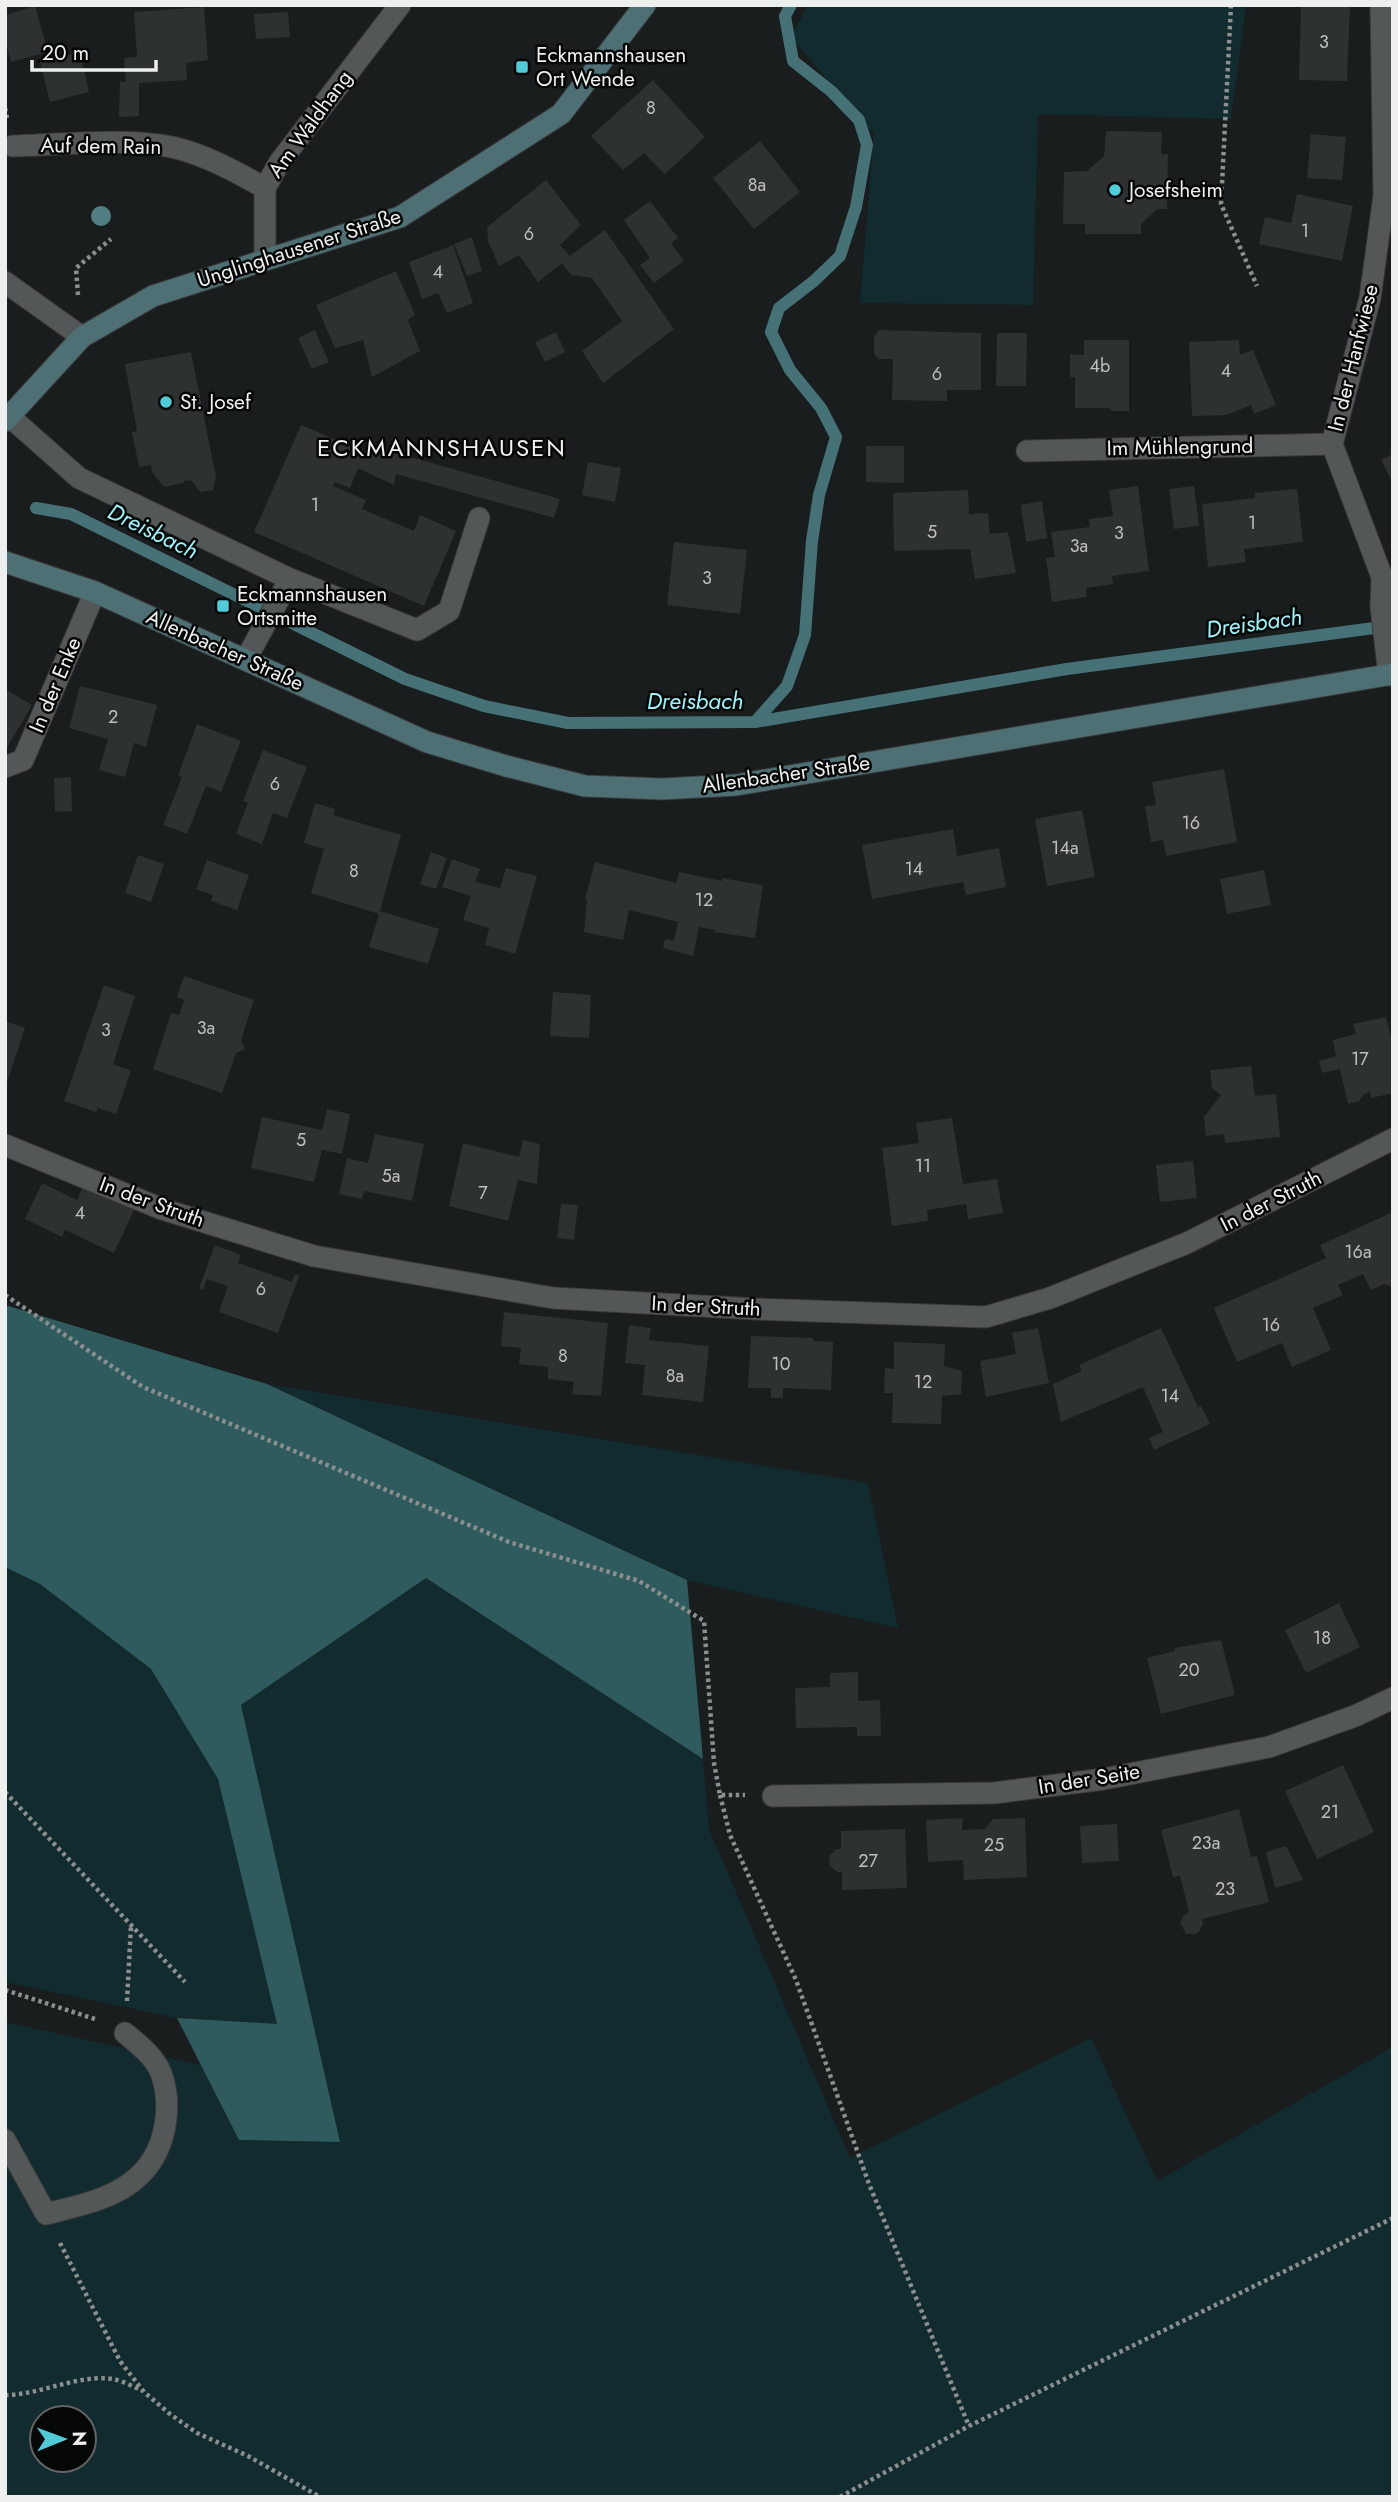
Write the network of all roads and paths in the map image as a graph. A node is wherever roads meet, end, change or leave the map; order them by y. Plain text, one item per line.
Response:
1 (400, 5) edge
2 (645, 5) edge
3 (1231, 5) edge
4 (1381, 5) edge
5 (13, 146) dead end
6 (265, 188) junction
7 (111, 239) dead end
8 (265, 259) junction
9 (76, 268) dead end
10 (5, 282) edge
11 (1257, 286) dead end
12 (82, 337) junction
13 (7, 419) edge
14 (1332, 444) junction
15 (1027, 451) dead end
16 (479, 518) dead end
17 (5, 562) edge
18 (1387, 573) edge
19 (287, 585) junction
20 (95, 592) junction
21 (246, 659) junction
22 (1391, 675) edge
23 (5, 768) edge
24 (1393, 1139) edge
25 (5, 1145) edge
26 (5, 1295) edge
27 (1393, 1698) edge
28 (5, 1791) edge
29 (720, 1795) junction
30 (773, 1796) joint
31 (131, 1925) junction
32 (185, 1982) dead end
33 (5, 1990) edge
34 (125, 2033) junction
35 (5, 2140) edge
36 (46, 2214) junction
37 (1393, 2218) edge
38 (144, 2392) junction
39 (5, 2395) edge
40 (969, 2426) junction
41 (320, 2497) edge
42 (840, 2497) edge

1 - 6 street, Am Waldhang
2 - 8 main road, Unglinghausener Straße
3 - 11 path
4 - 14 street, In der Hanfwiese
5 - 6 street, Auf dem Rain
6 - 8 street, Am Waldhang
7 - 9 path
8 - 12 main road, Unglinghausener Straße
10 - 12 street
12 - 13 main road, Unglinghausener Straße
13 - 19 street
14 - 15 street, Im Mühlengrund
14 - 18 street, In der Hanfwiese
16 - 19 street
17 - 20 main road, Allenbacher Straße
18 - 22 street
19 - 21 street
20 - 21 main road, Allenbacher Straße
20 - 23 street, In der Enke
21 - 22 main road, Allenbacher Straße
24 - 25 street, In der Struth
26 - 29 path
27 - 30 street, In der Seite
28 - 31 path
29 - 30 path
29 - 40 path
31 - 32 path
31 - 34 path
33 - 34 path
34 - 36 street
35 - 36 street
36 - 38 path
37 - 40 path
38 - 39 path
38 - 41 path
40 - 42 path

